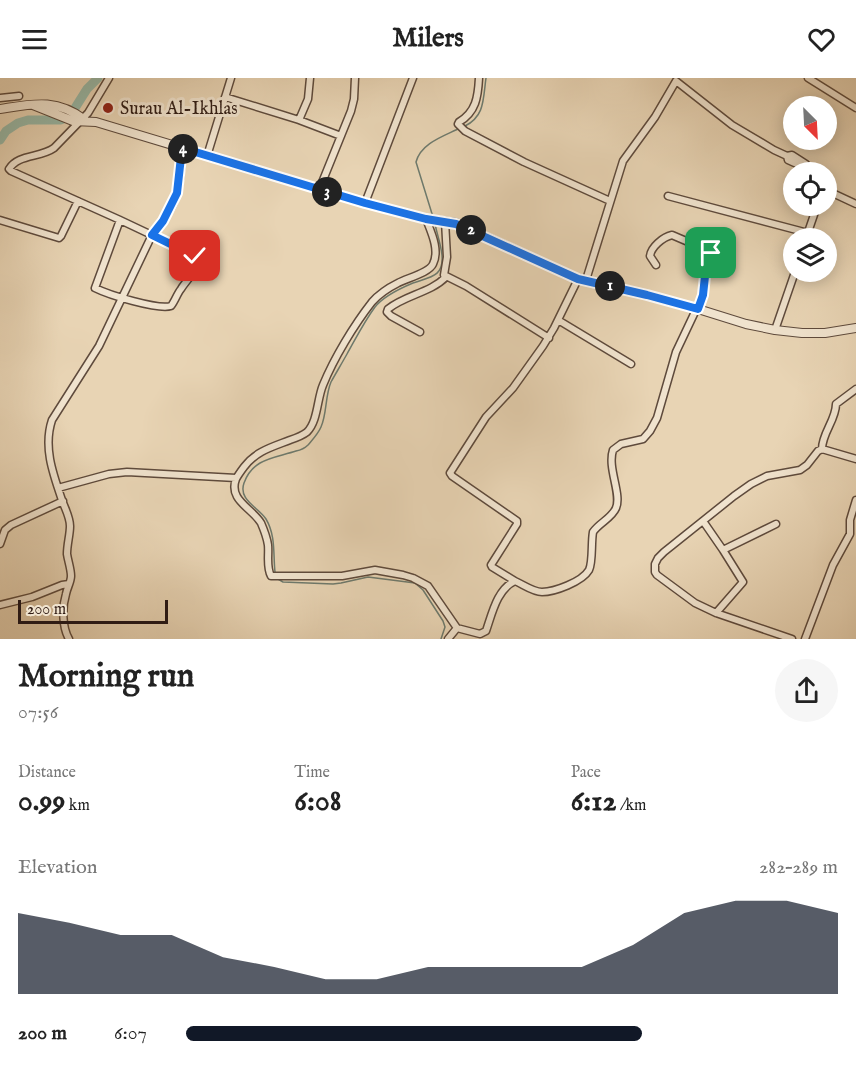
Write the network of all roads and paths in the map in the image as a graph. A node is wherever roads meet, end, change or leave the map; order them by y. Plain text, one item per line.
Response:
1 (109, 78) edge
2 (231, 78) edge
3 (310, 78) edge
4 (355, 78) edge
5 (413, 78) edge
6 (479, 78) edge
7 (808, 78) edge
8 (675, 79) edge
9 (20, 96) dead end
10 (225, 97) junction
11 (0, 98) edge
12 (856, 108) edge
13 (0, 109) edge
14 (79, 119) junction
15 (299, 120) junction
16 (341, 136) junction
17 (182, 148) junction
18 (207, 156) junction
19 (804, 162) edge
20 (320, 190) junction
21 (837, 195) edge
22 (668, 196) dead end
23 (78, 201) junction
24 (610, 201) junction
25 (365, 203) junction
26 (856, 204) edge
27 (428, 219) junction
28 (0, 220) edge
29 (120, 220) junction
30 (442, 221) junction
31 (783, 229) edge
32 (152, 235) junction
33 (656, 265) dead end
34 (444, 276) junction
35 (582, 280) junction
36 (792, 282) edge
37 (121, 298) junction
38 (698, 309) junction
39 (558, 320) junction
40 (856, 328) edge
41 (775, 330) junction
42 (420, 332) dead end
43 (549, 338) junction
44 (631, 364) dead end
45 (856, 389) edge
46 (822, 449) junction
47 (856, 459) edge
48 (236, 478) junction
49 (58, 488) junction
50 (856, 500) edge
51 (63, 501) junction
52 (703, 521) junction
53 (776, 524) dead end
54 (0, 544) edge
55 (723, 550) junction
56 (515, 581) junction
57 (69, 584) junction
58 (0, 605) edge
59 (716, 613) junction
60 (457, 628) junction
61 (69, 639) edge
62 (448, 639) edge
63 (792, 639) edge
64 (805, 639) edge

1 - 14 street
2 - 10 street
3 - 15 street
4 - 16 street
5 - 25 street
6 - 24 street
7 - 12 street
8 - 19 street
8 - 24 street
9 - 11 street
10 - 15 street
10 - 18 street
13 - 14 street
14 - 17 street
14 - 23 street
15 - 16 street
16 - 20 street
17 - 18 street
17 - 32 street
18 - 20 street
20 - 25 street
21 - 26 street
22 - 31 street
23 - 28 street
23 - 29 street
24 - 35 street
25 - 27 street
27 - 30 street
27 - 48 street
29 - 32 street
29 - 37 street
30 - 34 street
30 - 35 street
32 - 37 street
32 - 37 street
33 - 38 street
34 - 42 street
34 - 43 street
35 - 38 street
35 - 39 street
36 - 41 street
37 - 49 street
38 - 41 street
38 - 56 street
39 - 43 street
39 - 44 street
40 - 41 street
43 - 56 street
45 - 46 street
46 - 47 street
46 - 52 street
48 - 49 street
48 - 60 street
49 - 51 street
50 - 64 street
51 - 54 street
51 - 57 street
52 - 55 street
52 - 59 street
53 - 55 street
55 - 59 street
56 - 60 street
57 - 58 street
57 - 61 street
59 - 63 street
60 - 62 street

